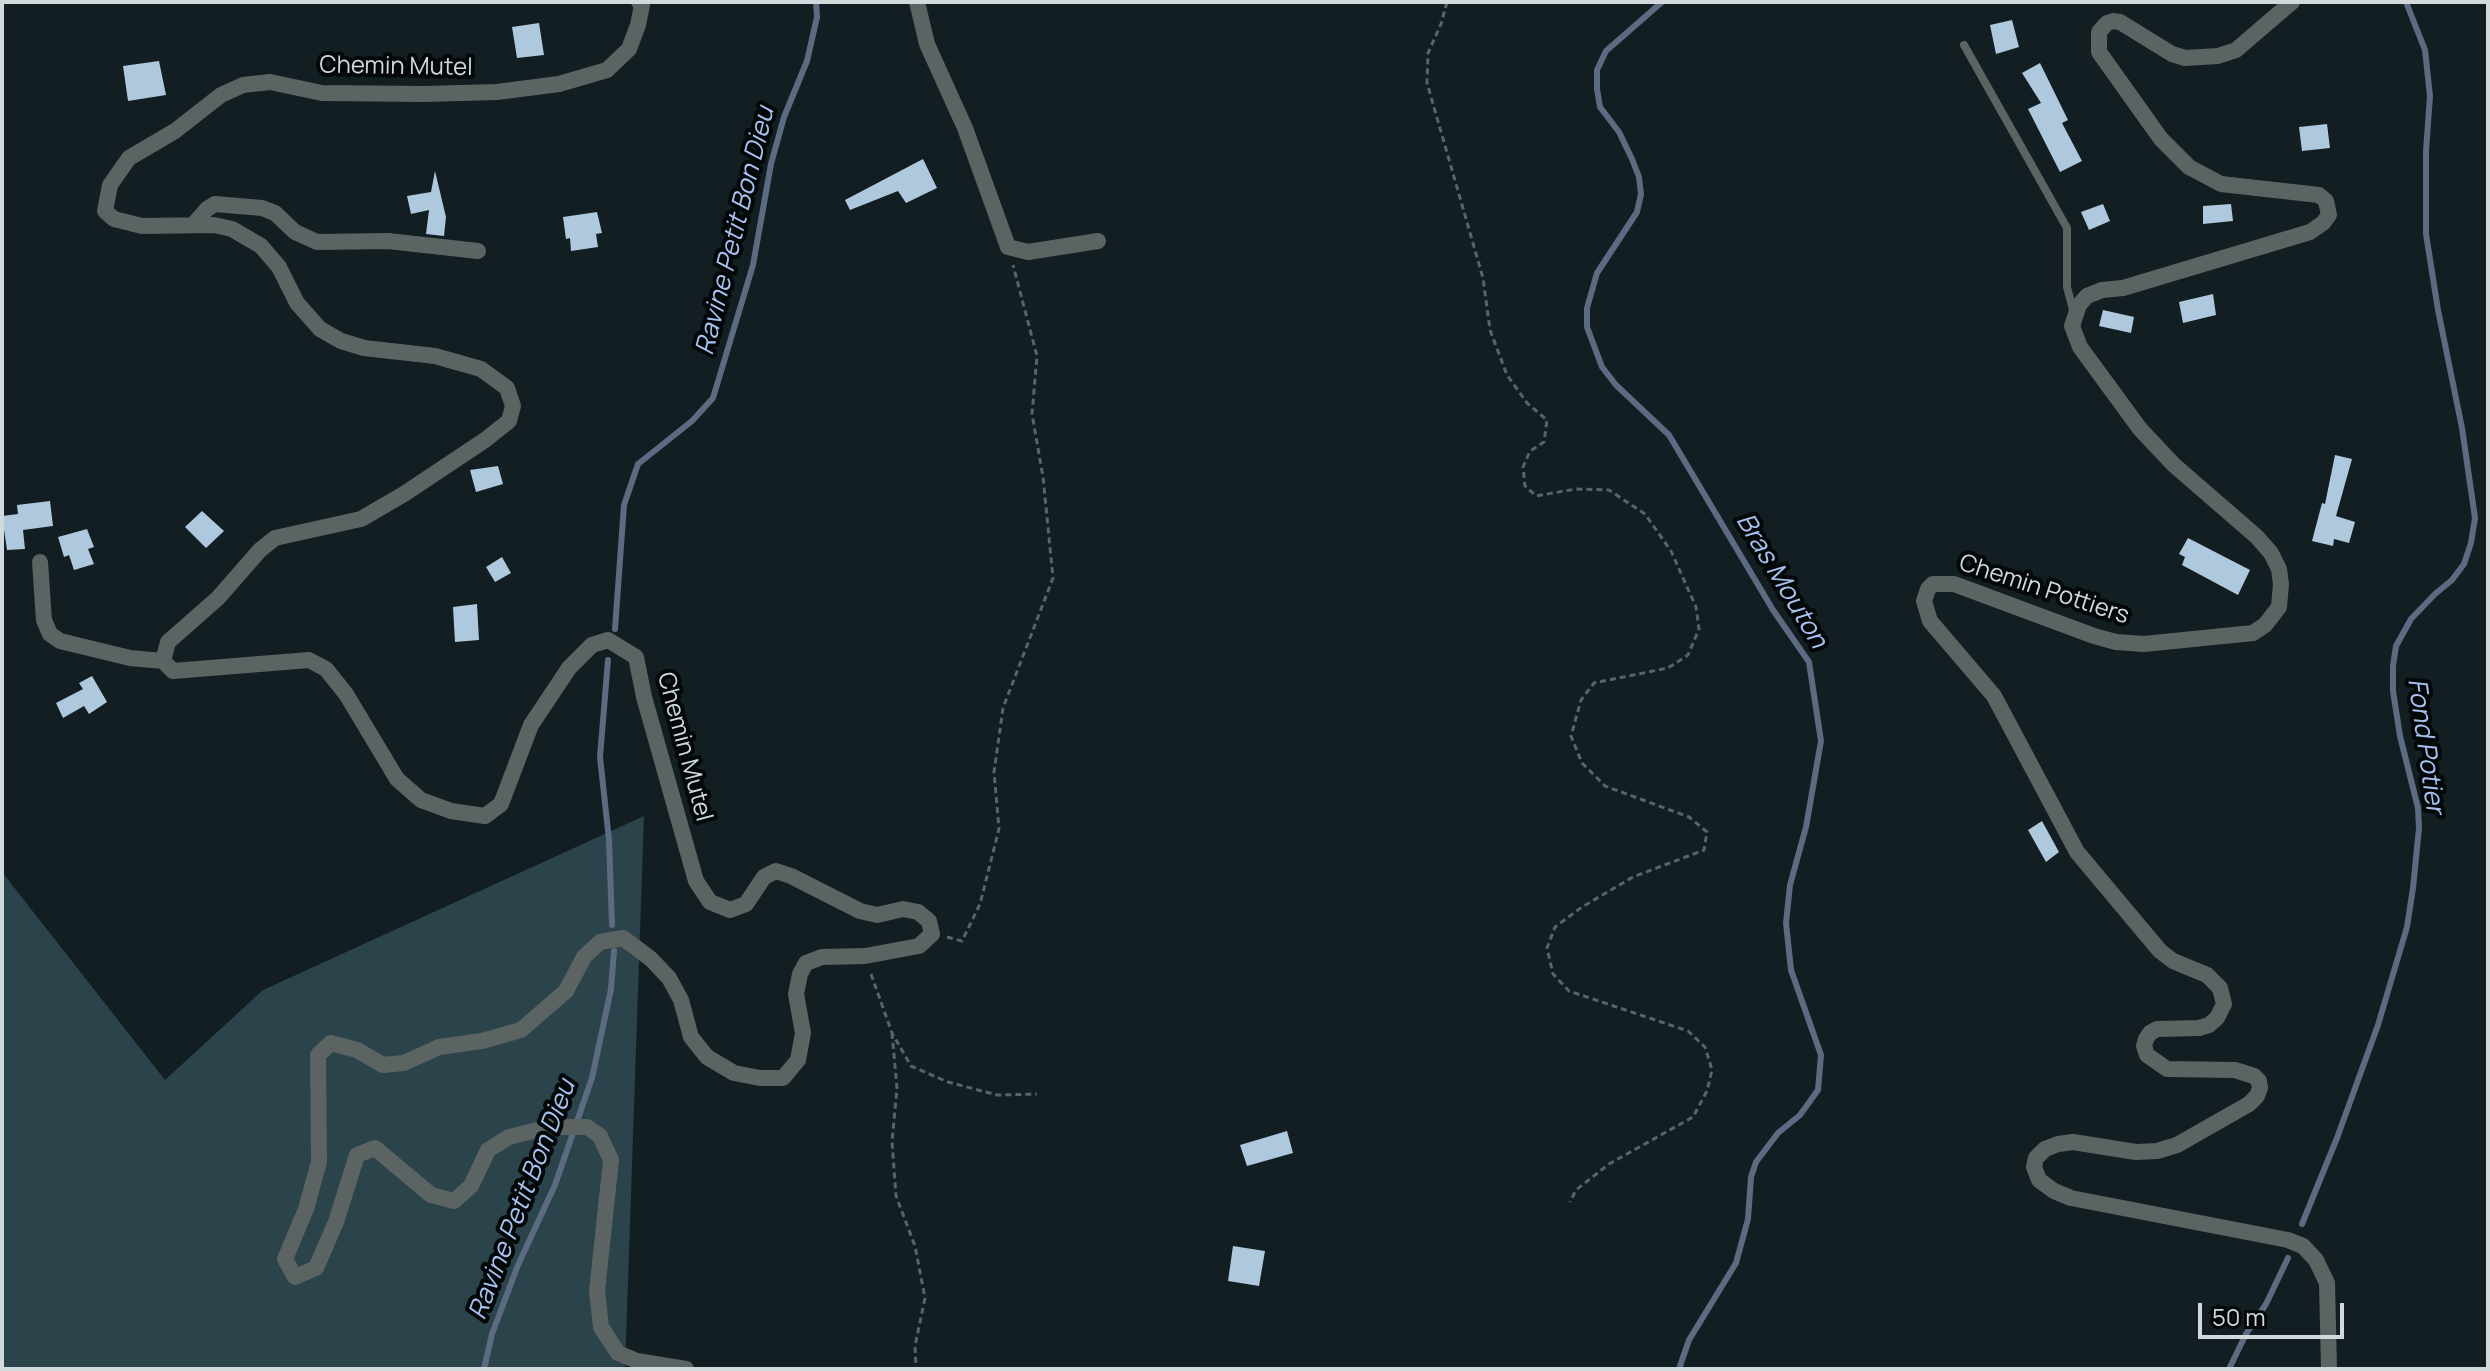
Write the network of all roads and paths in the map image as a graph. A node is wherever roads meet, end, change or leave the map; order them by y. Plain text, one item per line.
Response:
1 (639, 2) edge
2 (917, 2) edge
3 (1447, 2) edge
4 (2292, 2) edge
5 (1964, 45) dead end
6 (193, 225) junction
7 (1098, 241) dead end
8 (1008, 247) junction
9 (478, 251) dead end
10 (2074, 314) junction
11 (40, 562) dead end
12 (163, 661) junction
13 (932, 934) junction
14 (865, 956) junction
15 (892, 1033) junction
16 (1037, 1094) dead end
17 (1570, 1202) dead end
18 (686, 1369) edge
19 (916, 1369) edge
20 (2329, 1369) edge

1 - 6 street, Chemin Mutel
2 - 8 street
3 - 17 path
4 - 10 street
5 - 10 lane
6 - 9 street
6 - 12 street, Chemin Mutel
7 - 8 street
8 - 13 path
10 - 20 street, Chemin Pottiers
11 - 12 street
12 - 13 street, Chemin Mutel
13 - 14 street
14 - 15 path
14 - 18 street
15 - 16 path
15 - 19 path

